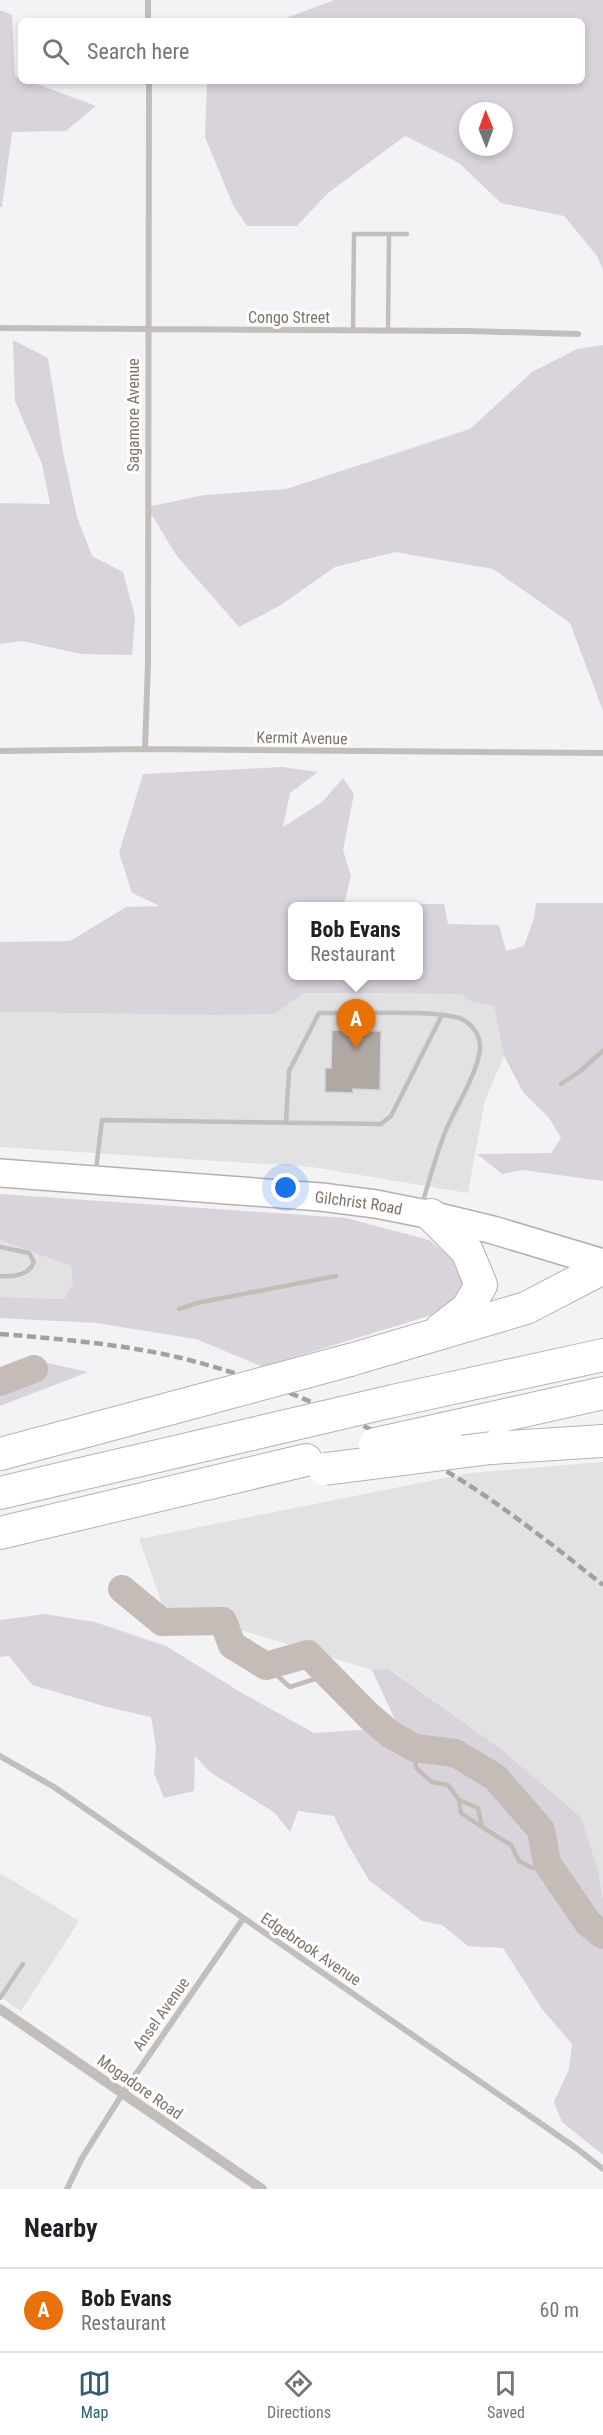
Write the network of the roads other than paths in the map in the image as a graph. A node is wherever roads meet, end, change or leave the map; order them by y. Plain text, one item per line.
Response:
1 (148, 0) edge
2 (148, 18) edge
3 (149, 84) edge
4 (389, 234) junction
5 (407, 234) dead end
6 (0, 328) edge
7 (147, 329) junction
8 (353, 331) junction
9 (388, 331) junction
10 (578, 334) dead end
11 (145, 749) junction
12 (0, 751) edge
13 (603, 753) edge
14 (442, 1015) junction
15 (286, 1122) junction
16 (0, 1173) edge
17 (94, 1178) junction
18 (425, 1214) junction
19 (0, 1247) edge
20 (603, 1266) edge
21 (0, 1276) edge
22 (429, 1336) junction
23 (603, 1355) edge
24 (603, 1393) edge
25 (603, 1441) edge
26 (0, 1454) edge
27 (316, 1464) junction
28 (0, 1493) edge
29 (0, 1533) edge
30 (0, 1756) edge
31 (243, 1919) junction
32 (23, 1964) dead end
33 (0, 1998) edge
34 (0, 2009) edge
35 (123, 2092) junction
36 (603, 2169) edge
37 (67, 2189) edge
38 (262, 2189) edge

1 - 2 street
3 - 7 street, Sagamore Avenue
4 - 5 lane
4 - 8 lane
4 - 9 lane
6 - 7 street, Congo Street
7 - 8 street, Congo Street
7 - 11 street, Sagamore Avenue
8 - 9 street, Congo Street
9 - 10 street, Congo Street
11 - 12 street, Kermit Avenue
11 - 13 street, Kermit Avenue
14 - 15 lane
14 - 15 lane
14 - 18 lane
15 - 17 lane
16 - 17 main road, Gilchrist Road
17 - 18 main road, Gilchrist Road
18 - 20 main road, Gilchrist Road
18 - 22 highway
19 - 21 lane
20 - 22 highway
22 - 26 highway, bridge
23 - 28 highway, bridge
24 - 27 highway, bridge
25 - 27 highway, bridge
27 - 29 highway
30 - 31 street, Edgebrook Avenue
31 - 35 street, Ansel Avenue
31 - 36 street, Edgebrook Avenue
32 - 33 lane
34 - 35 street, Mogadore Road
35 - 37 street, Ansel Avenue
35 - 38 street, Mogadore Road

